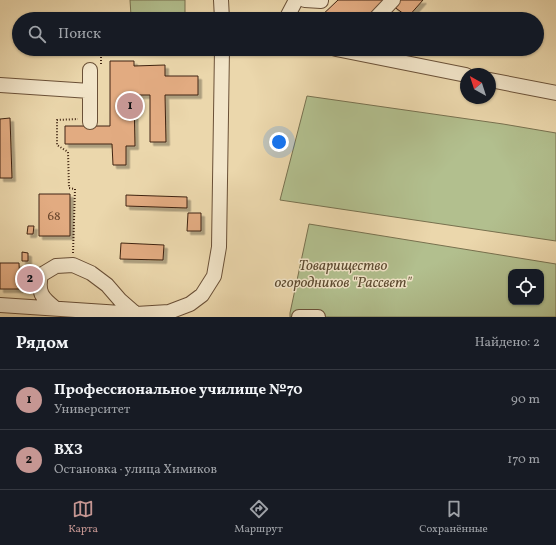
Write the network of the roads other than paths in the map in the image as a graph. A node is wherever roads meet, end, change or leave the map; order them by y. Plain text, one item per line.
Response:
1 (221, 0) edge
2 (296, 0) edge
3 (305, 0) edge
4 (393, 0) edge
5 (321, 1) dead end
6 (222, 12) edge
7 (290, 12) edge
8 (382, 12) edge
9 (222, 56) edge
10 (375, 56) edge
11 (95, 68) road end
12 (460, 74) edge
13 (496, 81) edge
14 (0, 85) edge
15 (90, 91) junction
16 (556, 93) edge
17 (90, 120) road end
18 (0, 305) edge
19 (56, 308) junction
20 (136, 314) junction
21 (299, 317) edge
22 (318, 317) edge

1 - 6 street
2 - 7 street
3 - 5 street
4 - 8 street
9 - 20 street
10 - 12 street
11 - 15 street
13 - 16 street
14 - 15 street
15 - 17 street
18 - 19 street
19 - 20 street
19 - 20 street
21 - 22 street

